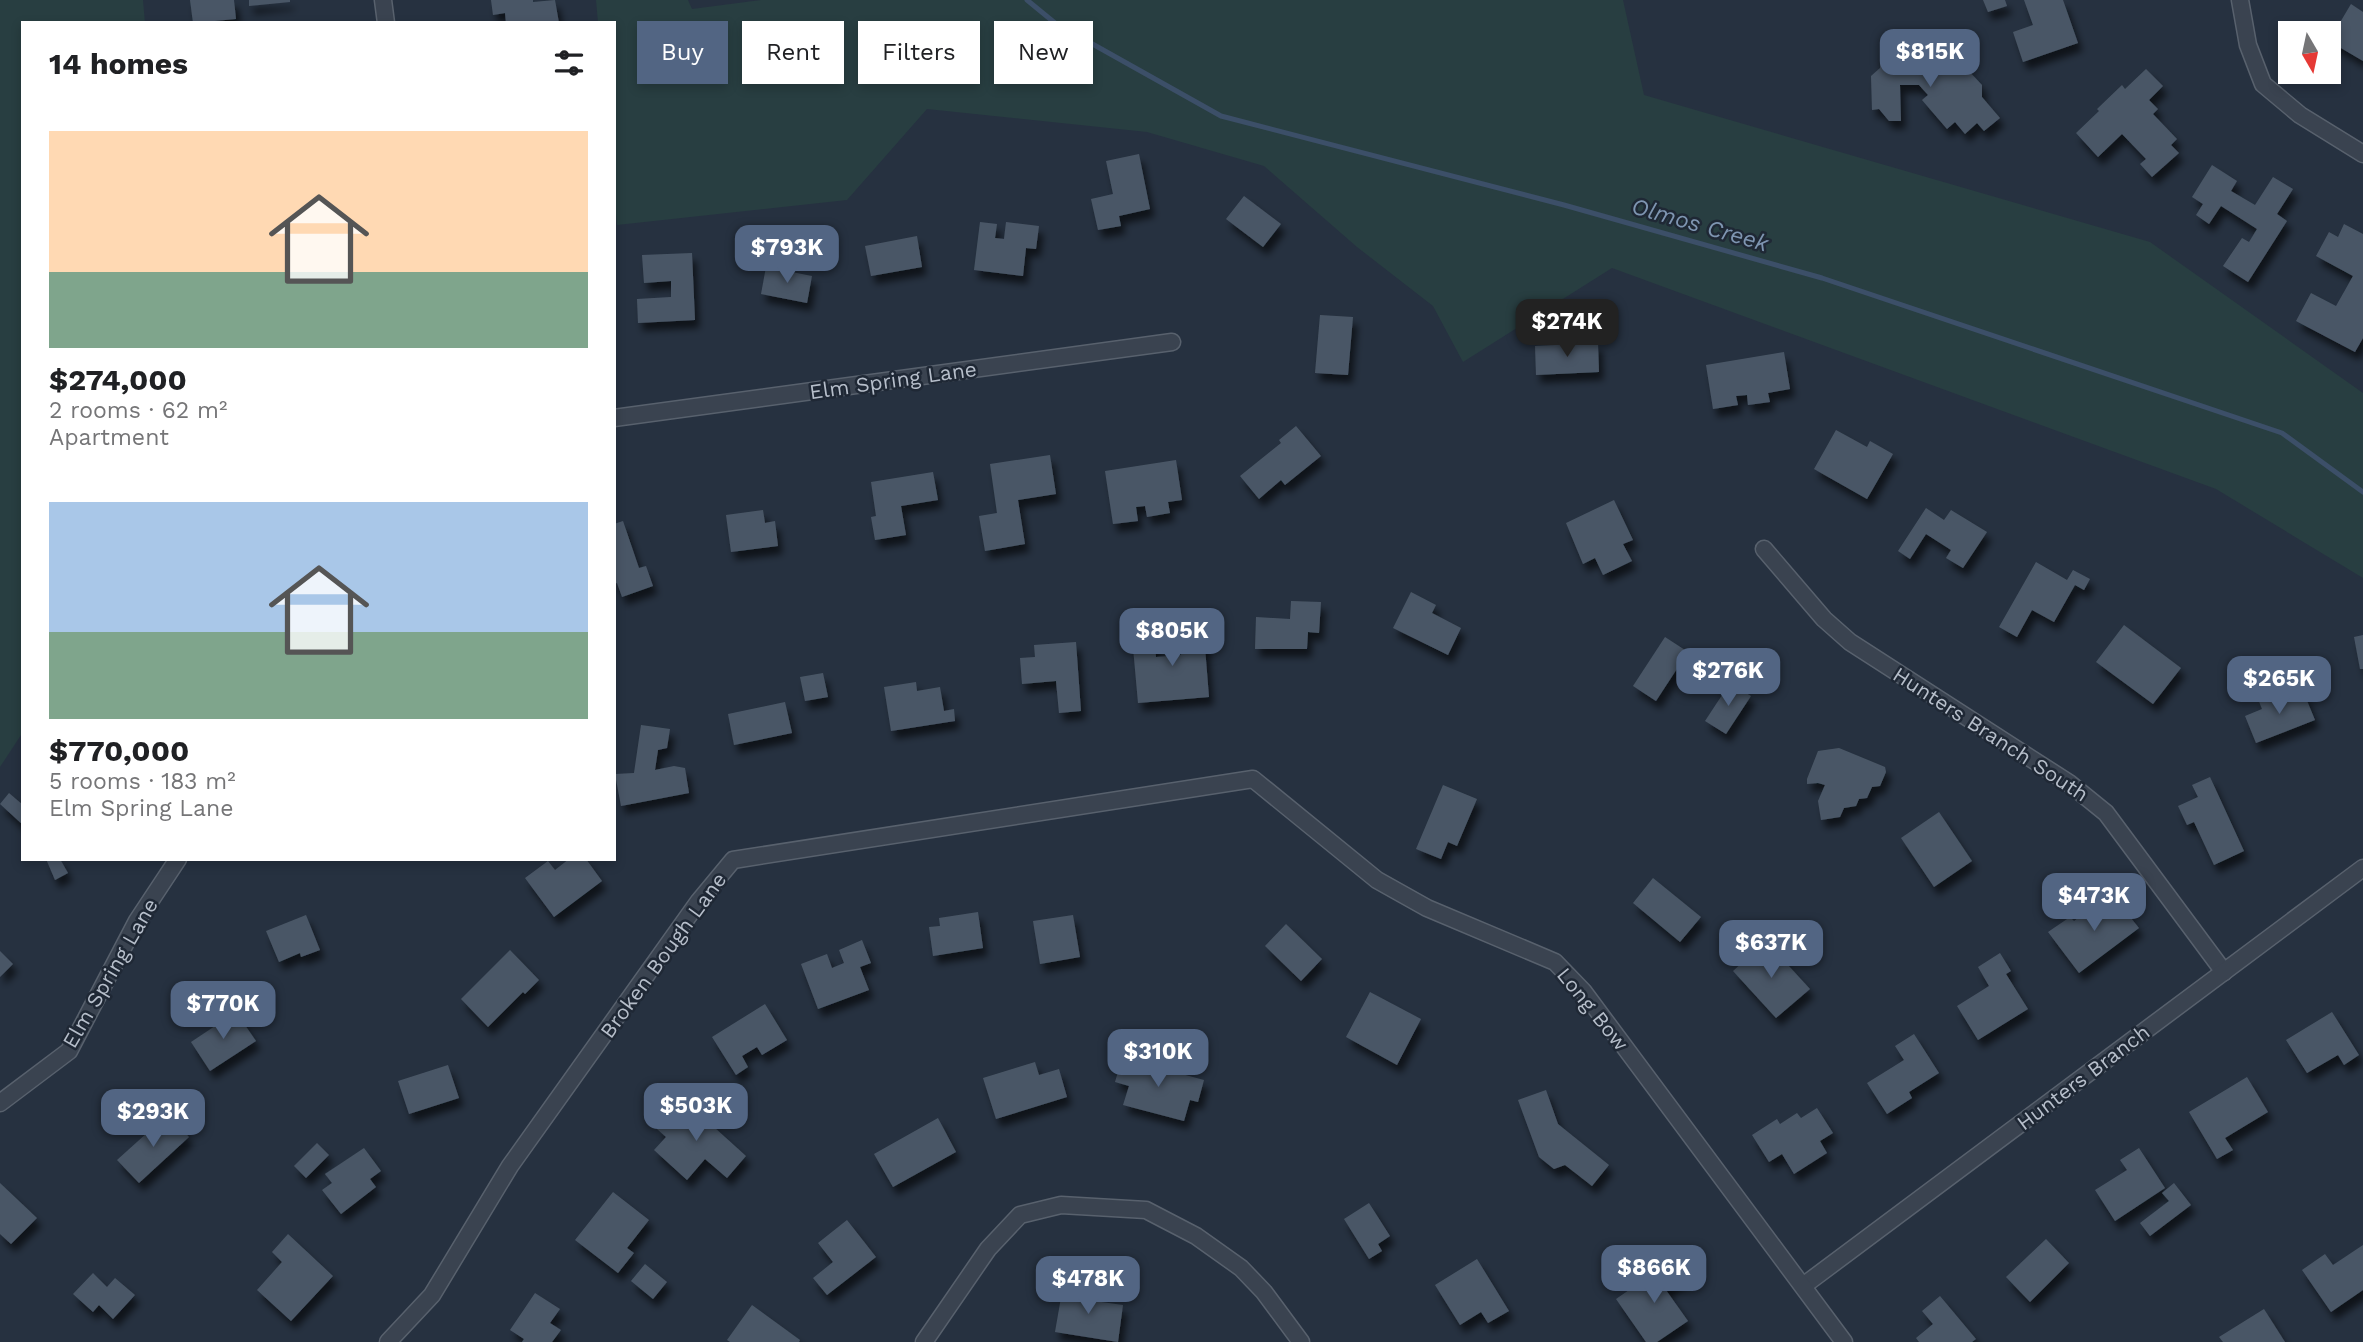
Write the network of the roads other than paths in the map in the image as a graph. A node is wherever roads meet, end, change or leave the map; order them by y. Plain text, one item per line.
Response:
1 (383, 0) edge
2 (2240, 0) edge
3 (386, 21) edge
4 (2363, 154) edge
5 (1172, 342) dead end
6 (616, 418) edge
7 (1764, 550) dead end
8 (1253, 779) joint
9 (177, 861) edge
10 (2363, 868) edge
11 (2224, 972) junction
12 (0, 1103) edge
13 (1803, 1286) junction
14 (388, 1342) edge
15 (924, 1342) edge
16 (1301, 1342) edge
17 (1844, 1342) edge

1 - 3 street
2 - 4 street
5 - 6 street, Elm Spring Lane
7 - 11 street, Hunters Branch South
8 - 13 street, Long Bow
8 - 14 street, Broken Bough Lane
9 - 12 street, Elm Spring Lane
10 - 11 street, Hunters Branch
11 - 13 street, Hunters Branch
13 - 17 street, Long Bow
15 - 16 street

